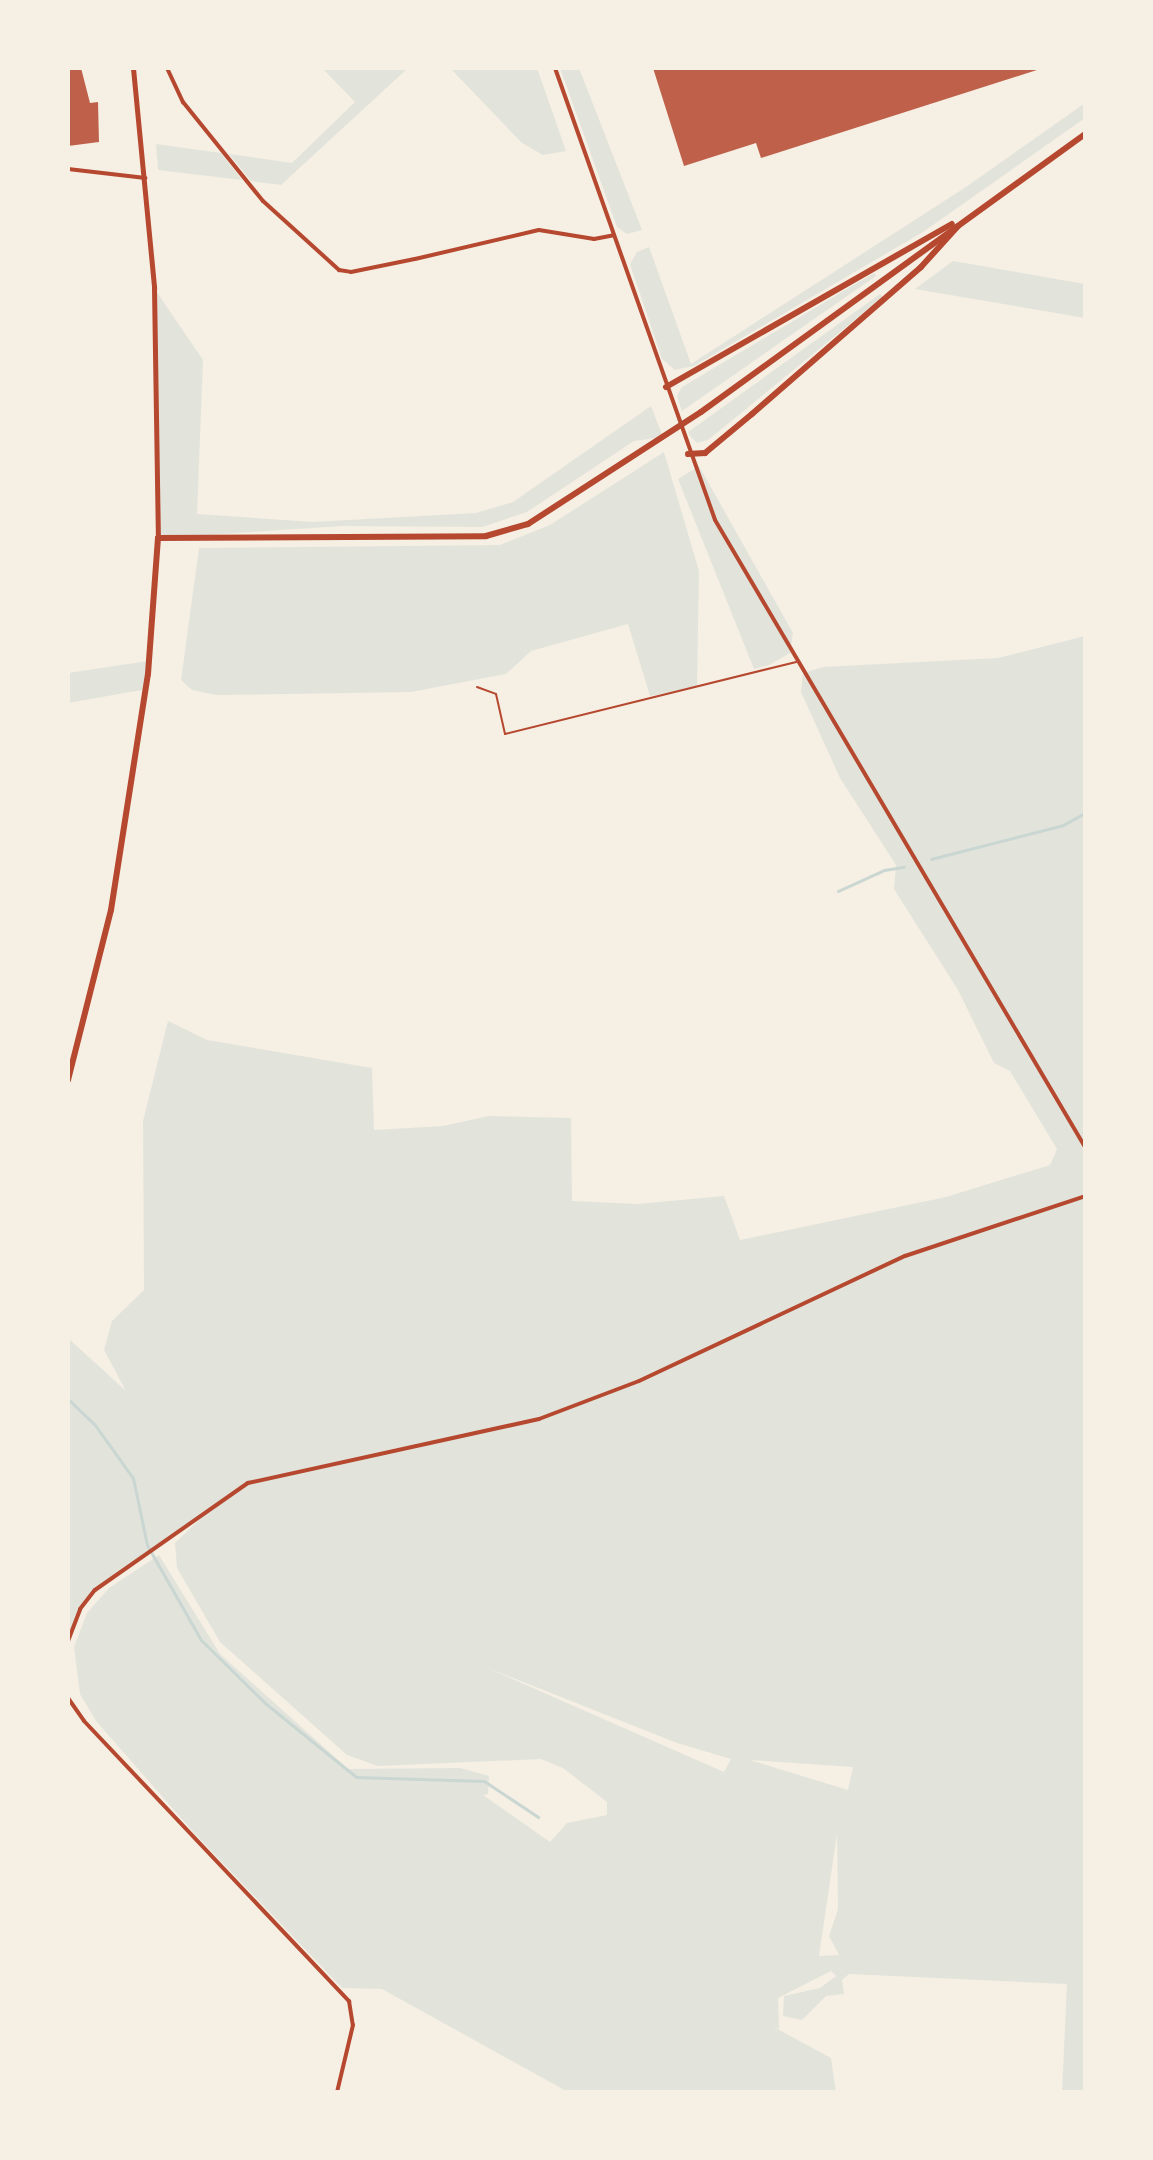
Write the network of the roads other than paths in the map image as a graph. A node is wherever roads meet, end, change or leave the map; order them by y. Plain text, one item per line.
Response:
1 (133, 68) edge
2 (167, 68) edge
3 (555, 68) edge
4 (1085, 134) edge
5 (68, 169) edge
6 (145, 178) junction
7 (966, 217) junction
8 (614, 235) junction
9 (666, 387) junction
10 (688, 454) junction
11 (158, 538) junction
12 (797, 662) junction
13 (477, 687) dead end
14 (68, 1080) edge
15 (1085, 1147) edge
16 (1085, 1196) edge
17 (68, 1641) edge
18 (68, 1698) edge
19 (337, 2092) edge

1 - 6 main road
2 - 8 street
3 - 8 street
4 - 7 main road
5 - 6 street
6 - 11 main road
7 - 9 main road
7 - 10 main road
7 - 11 main road
8 - 9 street
9 - 10 street
10 - 12 street
11 - 14 main road
12 - 13 lane
12 - 15 street
16 - 17 street
18 - 19 street

